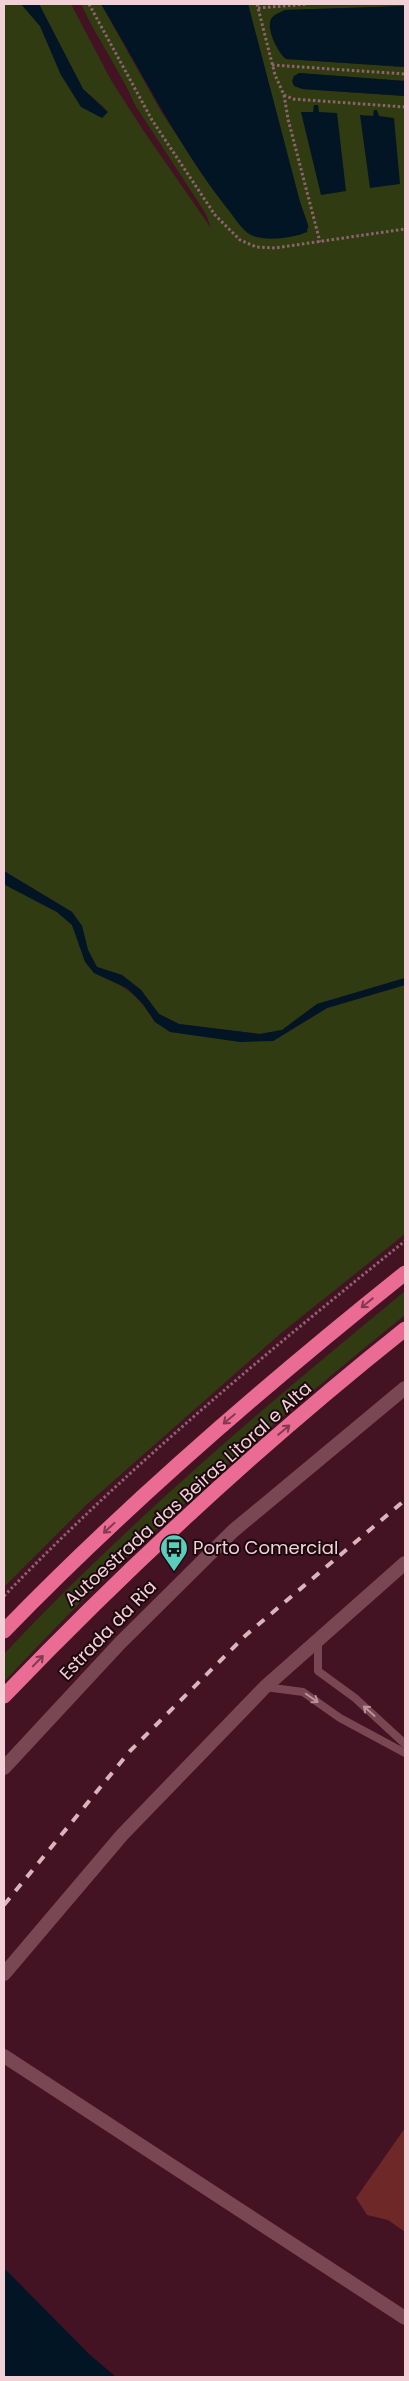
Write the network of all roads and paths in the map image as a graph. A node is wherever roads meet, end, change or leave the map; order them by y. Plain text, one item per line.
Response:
1 (89, 4) edge
2 (308, 4) edge
3 (258, 6) edge
4 (272, 65) junction
5 (405, 74) edge
6 (284, 95) junction
7 (405, 107) edge
8 (405, 230) edge
9 (320, 242) junction
10 (405, 1241) edge
11 (405, 1273) edge
12 (405, 1329) edge
13 (405, 1388) edge
14 (405, 1563) edge
15 (4, 1596) edge
16 (4, 1631) edge
17 (318, 1638) junction
18 (265, 1687) junction
19 (4, 1696) edge
20 (405, 1744) edge
21 (405, 1753) edge
22 (4, 1768) edge
23 (4, 1974) edge
24 (4, 2056) edge
25 (405, 2318) edge

1 - 9 path
2 - 3 path
3 - 4 path
4 - 5 path
4 - 6 path
6 - 7 path
6 - 9 path
8 - 9 path
10 - 15 path
11 -> 16 highway, Autoestrada das Beiras Litoral e Alta
19 -> 12 highway, Autoestrada das Beiras Litoral e Alta
13 - 22 street, Estrada da Ria
14 - 17 street
17 - 18 street
20 -> 17 lane
18 -> 21 lane
18 - 23 street
24 - 25 street

